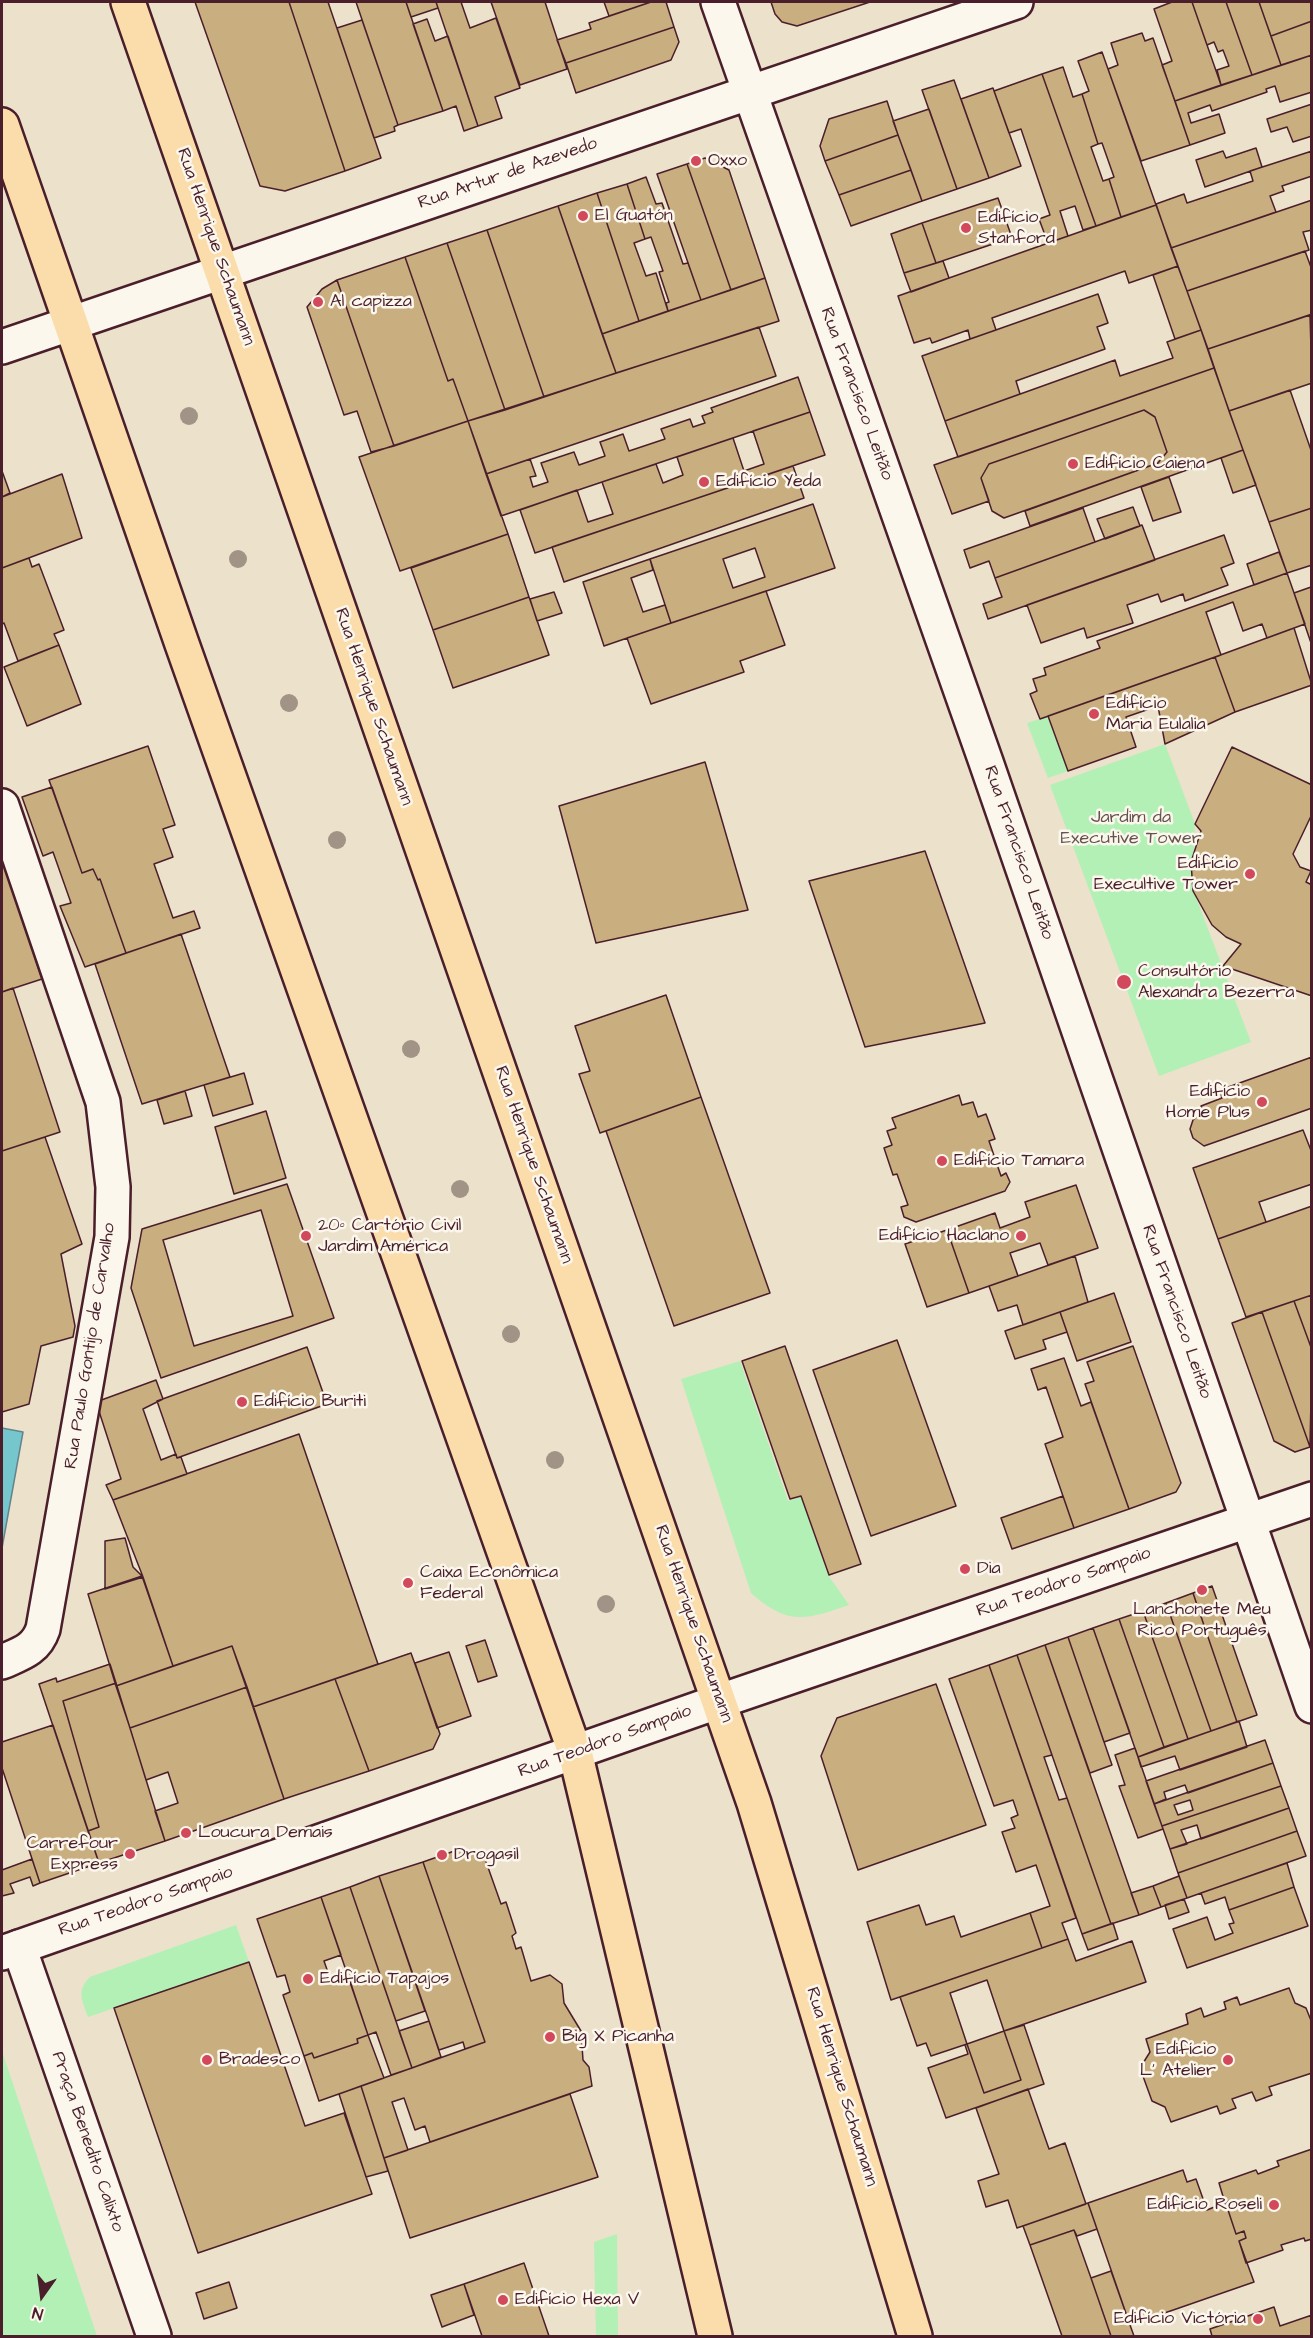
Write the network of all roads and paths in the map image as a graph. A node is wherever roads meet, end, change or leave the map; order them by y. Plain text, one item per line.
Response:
1 (128, 2) edge
2 (718, 2) edge
3 (1016, 2) edge
4 (749, 92) junction
5 (2, 126) edge
6 (224, 271) junction
7 (71, 325) junction
8 (2, 347) edge
9 (2, 806) edge
10 (1311, 1499) edge
11 (1250, 1520) junction
12 (2, 1662) edge
13 (720, 1701) junction
14 (1311, 1706) edge
15 (575, 1752) junction
16 (10, 1950) edge
17 (713, 2334) edge
18 (154, 2337) edge
19 (915, 2337) edge

1 - 6 main road, Rua Henrique Schaumann
2 - 4 street, Rua Francisco Leitão
3 - 4 street, Rua Artur de Azevedo
4 - 6 street, Rua Artur de Azevedo
4 - 11 street, Rua Francisco Leitão
5 - 7 main road
6 - 7 street, Rua Artur de Azevedo
6 - 13 main road, Rua Henrique Schaumann
7 - 8 street, Rua Artur de Azevedo
7 - 15 main road
9 - 12 street, Rua Paulo Gontijo de Carvalho
10 - 11 street, Rua Teodoro Sampaio
11 - 13 street, Rua Teodoro Sampaio
11 - 14 street, Rua Francisco Leitão
13 - 15 street, Rua Teodoro Sampaio
13 - 19 main road, Rua Henrique Schaumann
15 - 16 street, Rua Teodoro Sampaio
15 - 17 main road
16 - 18 street, Praça Benedito Calixto

